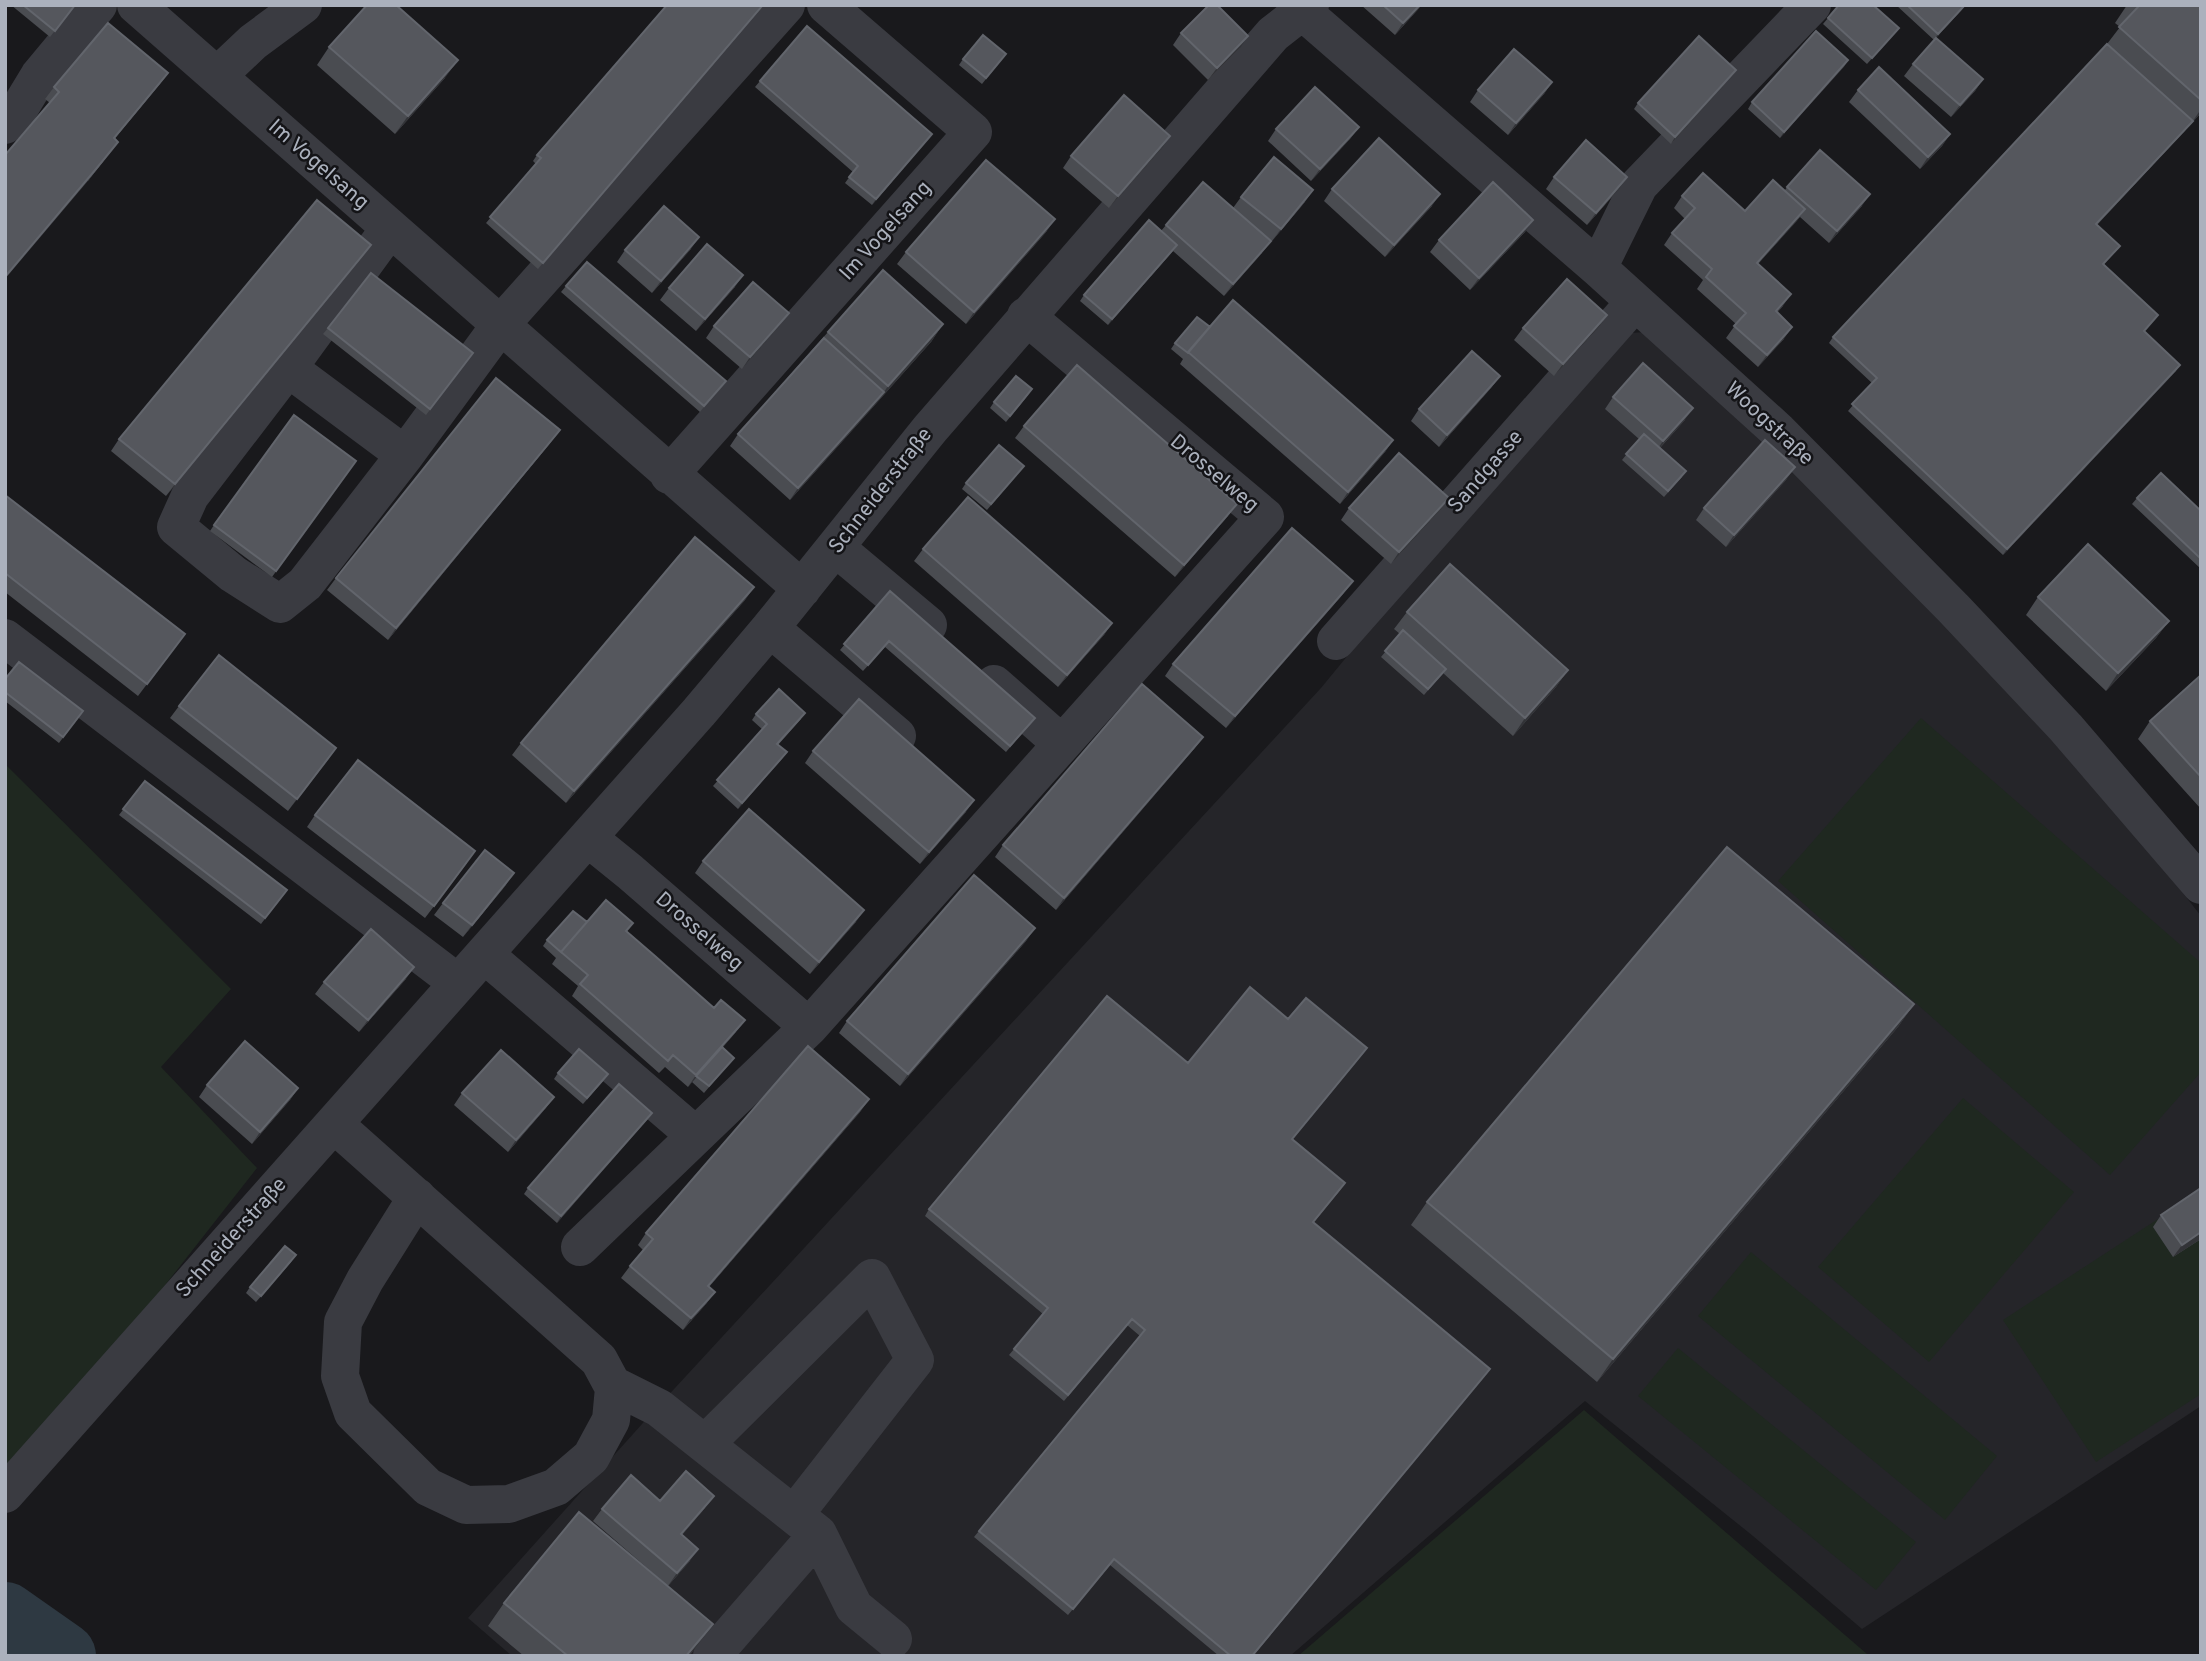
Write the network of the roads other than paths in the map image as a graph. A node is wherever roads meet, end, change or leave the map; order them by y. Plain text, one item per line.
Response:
1 (98, 5) edge
2 (303, 5) edge
3 (786, 5) edge
4 (826, 5) edge
5 (1812, 5) edge
6 (1302, 7) edge
7 (161, 12) edge
8 (217, 76) junction
9 (5, 125) edge
10 (390, 228) junction
11 (1598, 268) junction
12 (1635, 302) junction
13 (1026, 316) junction
14 (501, 324) junction
15 (288, 368) junction
16 (405, 455) junction
17 (669, 475) junction
18 (836, 548) junction
19 (802, 589) junction
20 (771, 628) junction
21 (5, 638) edge
22 (1336, 641) dead end
23 (1062, 744) junction
24 (922, 758) edge
25 (964, 794) edge
26 (996, 821) junction
27 (588, 838) junction
28 (2201, 885) edge
29 (484, 954) junction
30 (458, 983) junction
31 (809, 1027) junction
32 (334, 1124) junction
33 (695, 1135) junction
34 (417, 1198) junction
35 (580, 1247) dead end
36 (613, 1385) junction
37 (705, 1444) junction
38 (5, 1494) edge
39 (806, 1524) junction
40 (893, 1639) dead end
41 (712, 1656) edge

1 - 9 street
2 - 8 street
3 - 14 street
4 - 17 street, Im Vogelsang
5 - 11 street
6 - 11 street, Woogstraße
6 - 13 street, Schneiderstraße
7 - 8 street, Im Vogelsang
8 - 10 street, Im Vogelsang
10 - 14 street, Im Vogelsang
10 - 15 street
11 - 12 street, Woogstraße
12 - 22 street, Sandgasse
12 - 28 street, Woogstraße
13 - 18 street, Schneiderstraße
13 - 23 street, Drosselweg
14 - 16 street
14 - 17 street, Im Vogelsang
15 - 16 street
15 - 16 street
17 - 19 street, Im Vogelsang
18 - 19 street, Schneiderstraße
18 - 23 street
19 - 20 street, Schneiderstraße
20 - 24 street
20 - 27 street, Schneiderstraße
21 - 30 street
23 - 26 street, Drosselweg
25 - 26 street
26 - 31 street, Drosselweg
27 - 29 street, Schneiderstraße
27 - 31 street, Drosselweg
29 - 30 street, Schneiderstraße
29 - 33 street
30 - 32 street, Schneiderstraße
31 - 33 street, Drosselweg
32 - 34 street
32 - 38 street, Schneiderstraße
33 - 35 street, Drosselweg
34 - 36 street
34 - 36 street
36 - 37 street
37 - 39 street
37 - 39 street
39 - 40 street
39 - 41 street

